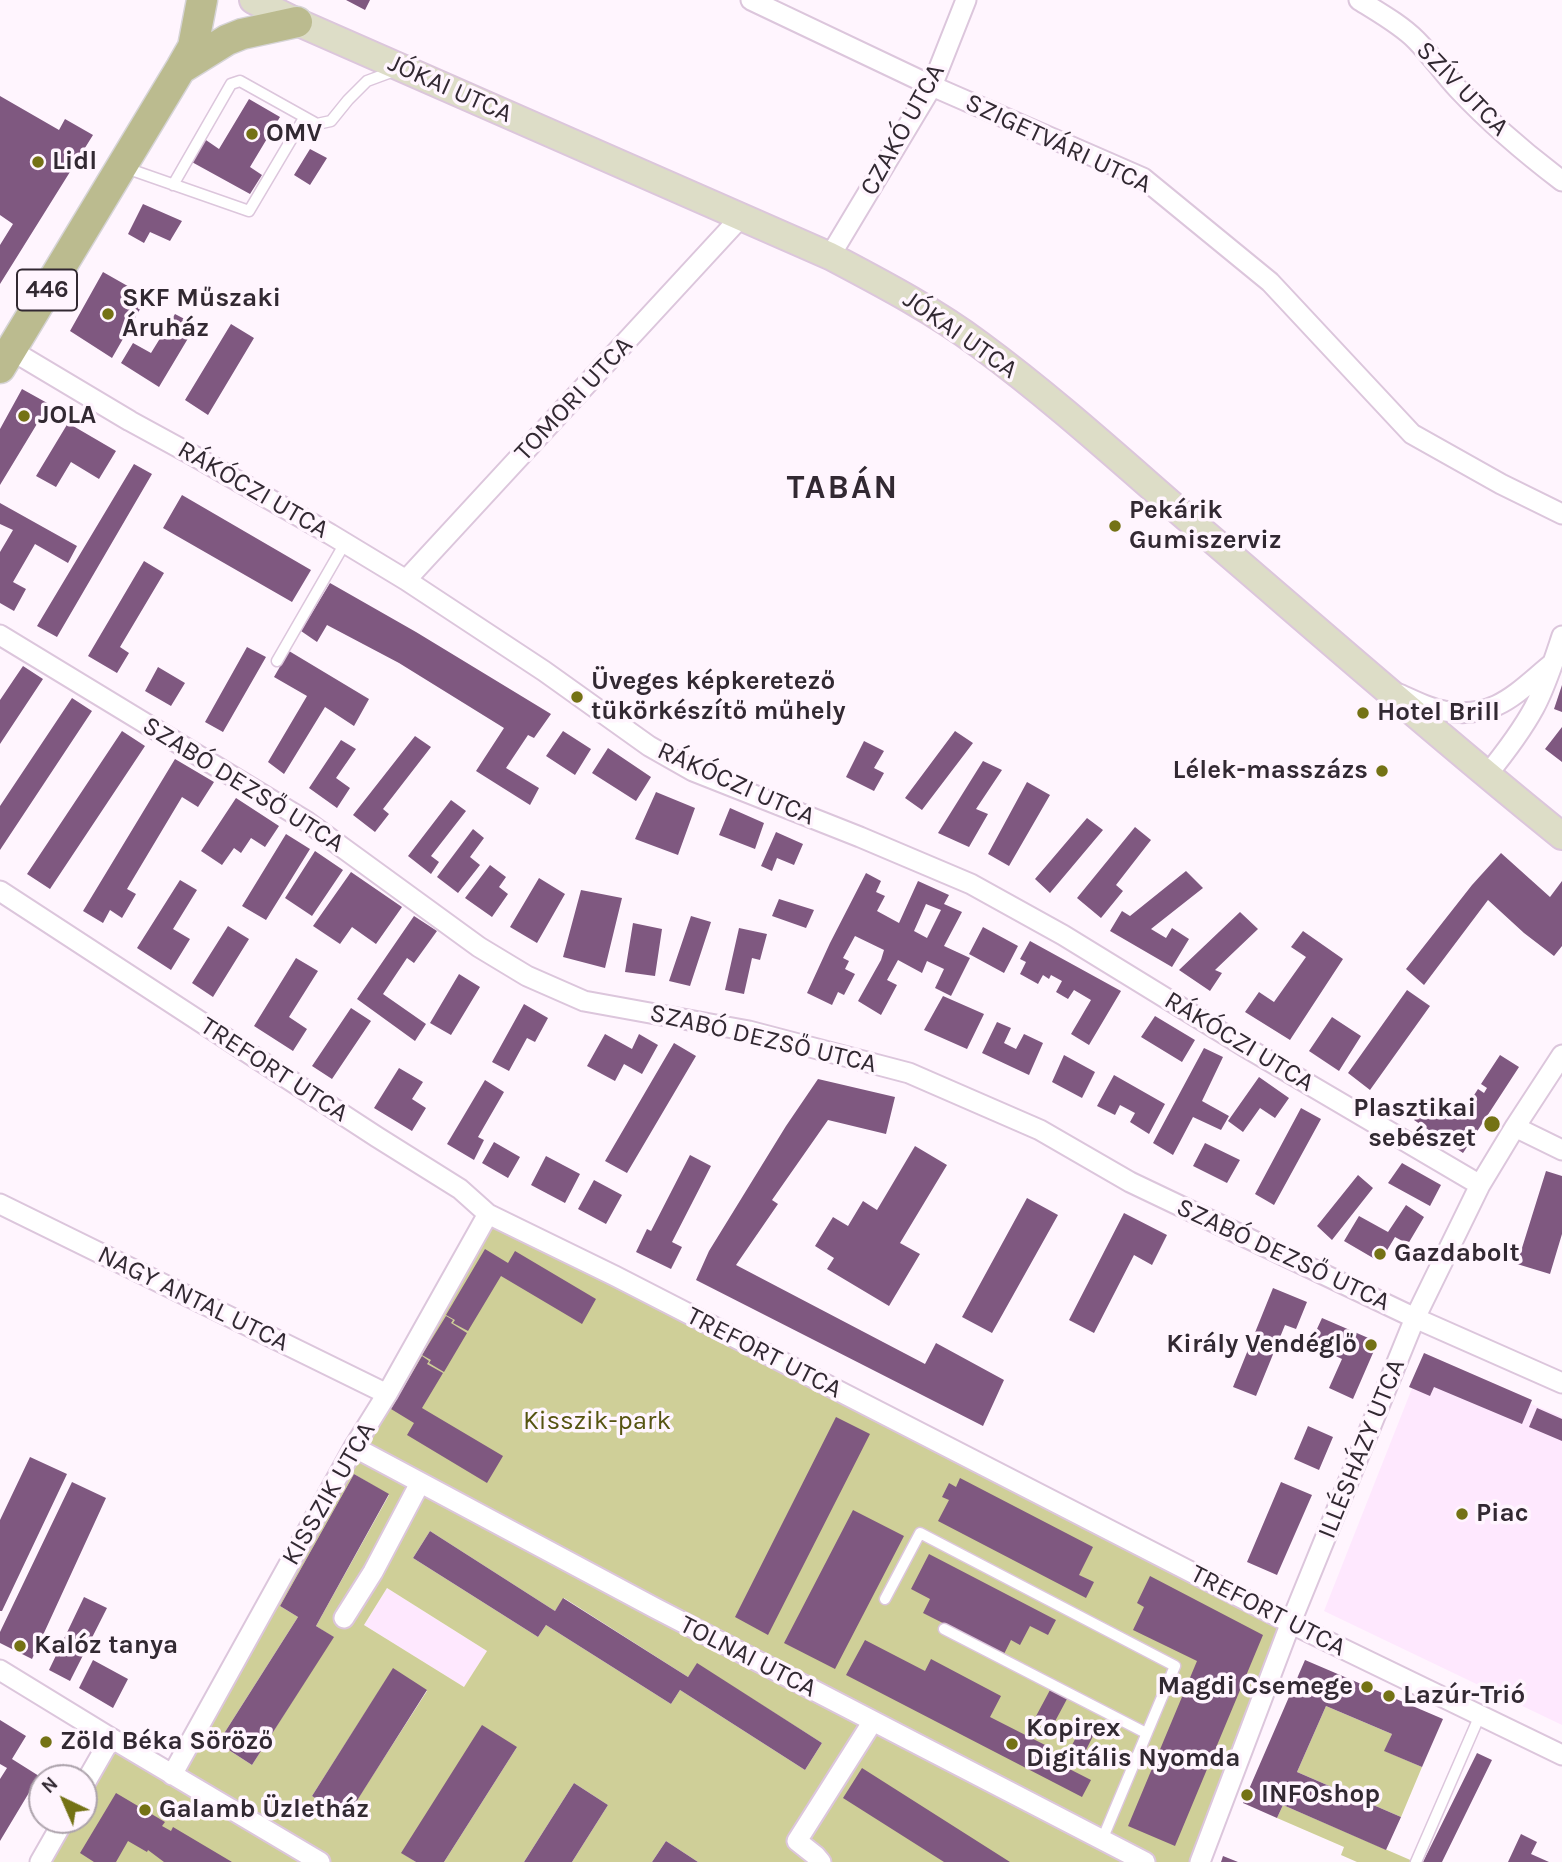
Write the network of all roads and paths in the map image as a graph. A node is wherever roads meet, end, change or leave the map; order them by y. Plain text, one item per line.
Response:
1 (202, 0) edge
2 (253, 0) edge
3 (751, 0) edge
4 (966, 0) edge
5 (1359, 0) edge
6 (298, 22) junction
7 (181, 68) junction
8 (402, 68) junction
9 (932, 86) junction
10 (304, 118) junction
11 (122, 166) junction
12 (1562, 181) edge
13 (173, 185) junction
14 (741, 218) junction
15 (830, 256) junction
16 (6, 359) edge
17 (1562, 514) edge
18 (345, 543) junction
19 (406, 580) junction
20 (0, 635) edge
21 (1562, 636) edge
22 (277, 661) dead end
23 (1553, 663) junction
24 (1387, 690) junction
25 (1487, 775) junction
26 (1562, 836) edge
27 (0, 891) edge
28 (1562, 1055) edge
29 (1515, 1127) junction
30 (1562, 1150) edge
31 (1480, 1185) junction
32 (0, 1204) edge
33 (488, 1214) junction
34 (1415, 1318) junction
35 (1562, 1382) edge
36 (387, 1394) junction
37 (354, 1447) junction
38 (420, 1483) junction
39 (886, 1599) dead end
40 (344, 1618) dead end
41 (1291, 1622) junction
42 (944, 1629) dead end
43 (0, 1670) edge
44 (1480, 1715) junction
45 (873, 1721) junction
46 (1146, 1733) junction
47 (111, 1738) junction
48 (1562, 1755) edge
49 (96, 1764) edge
50 (172, 1775) junction
51 (56, 1834) edge
52 (1102, 1840) junction
53 (40, 1862) edge
54 (320, 1862) edge
55 (821, 1862) edge
56 (1145, 1862) edge
57 (1200, 1862) edge
58 (1416, 1862) edge

1 - 7 main road, 446
2 - 6 main road, JÓKAI UTCA
3 - 9 street, SZIGETVÁRI UTCA
4 - 9 street, CZAKÓ UTCA
5 - 12 street, SZÍV UTCA
6 - 7 main road
6 - 8 main road, JÓKAI UTCA
7 - 11 main road, 446
8 - 10 lane
8 - 14 main road, JÓKAI UTCA
9 - 15 street, CZAKÓ UTCA
9 - 17 street, SZIGETVÁRI UTCA
10 - 13 lane
10 - 13 lane
11 - 13 lane
11 - 16 main road, 446
14 - 15 main road, JÓKAI UTCA
14 - 19 street, TOMORI UTCA
15 - 24 main road, JÓKAI UTCA
16 - 18 street, RÁKÓCZI UTCA
18 - 19 street, RÁKÓCZI UTCA
18 - 22 lane
19 - 31 street, RÁKÓCZI UTCA
20 - 34 street, SZABÓ DEZSŐ UTCA
21 - 23 street
23 - 24 street
23 - 25 street
24 - 25 main road, JÓKAI UTCA
25 - 26 main road, JÓKAI UTCA
27 - 33 street, TREFORT UTCA
28 - 29 street, ILLÉSHÁZY UTCA
29 - 30 street
29 - 31 street, ILLÉSHÁZY UTCA
31 - 34 street, ILLÉSHÁZY UTCA
32 - 36 street, NAGY ANTAL UTCA
33 - 36 street, KISSZIK UTCA
33 - 41 street, TREFORT UTCA
34 - 35 street, SZABÓ DEZSŐ UTCA
34 - 41 street, ILLÉSHÁZY UTCA
36 - 37 street, KISSZIK UTCA
37 - 38 street, TOLNAI UTCA
37 - 50 street, KISSZIK UTCA
38 - 40 street
38 - 45 street, TOLNAI UTCA
39 - 46 lane
41 - 44 street, TREFORT UTCA
41 - 57 street, ILLÉSHÁZY UTCA
42 - 46 lane
43 - 47 street
44 - 48 street, TREFORT UTCA
44 - 58 lane
45 - 52 street, TOLNAI UTCA
45 - 55 street
46 - 52 lane
47 - 49 street
47 - 50 street
50 - 54 street
51 - 53 street
52 - 56 street, TOLNAI UTCA

